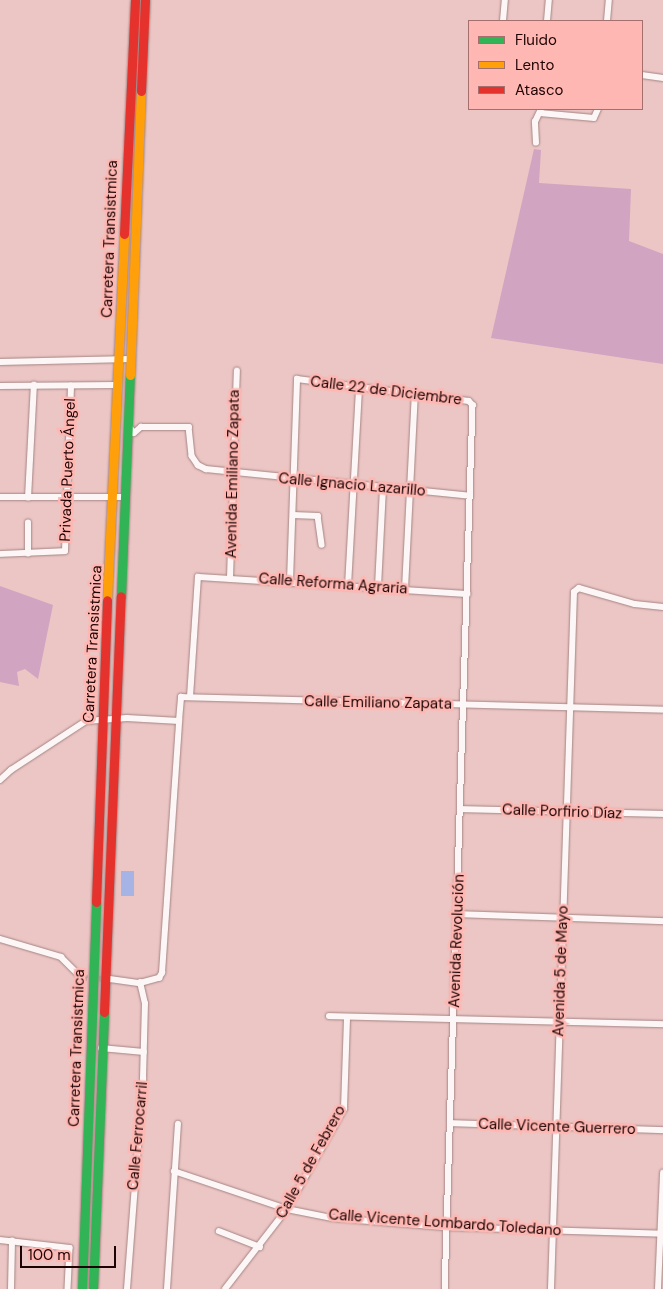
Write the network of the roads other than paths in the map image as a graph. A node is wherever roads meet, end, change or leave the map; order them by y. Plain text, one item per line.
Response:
1 (135, 0) edge
2 (145, 0) edge
3 (505, 0) edge
4 (549, 0) edge
5 (609, 0) edge
6 (503, 20) edge
7 (547, 20) edge
8 (607, 20) edge
9 (643, 74) edge
10 (663, 78) edge
11 (598, 110) edge
12 (541, 111) edge
13 (536, 143) dead end
14 (116, 359) junction
15 (130, 359) junction
16 (0, 362) edge
17 (237, 371) dead end
18 (116, 385) junction
19 (0, 386) edge
20 (34, 386) junction
21 (72, 386) junction
22 (359, 387) junction
23 (415, 394) junction
24 (473, 405) joint
25 (128, 422) junction
26 (235, 474) junction
27 (293, 480) junction
28 (353, 486) junction
29 (383, 488) junction
30 (412, 490) junction
31 (470, 496) junction
32 (0, 497) edge
33 (114, 497) junction
34 (125, 497) junction
35 (28, 498) junction
36 (67, 498) junction
37 (293, 515) junction
38 (28, 522) dead end
39 (322, 545) dead end
40 (0, 554) edge
41 (28, 554) junction
42 (230, 578) junction
43 (290, 581) junction
44 (348, 586) junction
45 (378, 587) junction
46 (405, 589) junction
47 (467, 594) junction
48 (663, 607) edge
49 (105, 650) junction
50 (190, 697) junction
51 (466, 705) junction
52 (571, 709) junction
53 (663, 710) edge
54 (103, 718) junction
55 (115, 719) junction
56 (179, 721) junction
57 (112, 777) junction
58 (0, 780) edge
59 (460, 809) junction
60 (566, 813) junction
61 (663, 814) edge
62 (458, 914) junction
63 (564, 915) junction
64 (663, 921) edge
65 (0, 939) edge
66 (82, 978) tunnel mouth
67 (110, 979) tunnel mouth
68 (140, 983) junction
69 (329, 1016) dead end
70 (347, 1018) junction
71 (454, 1019) junction
72 (559, 1020) junction
73 (663, 1024) edge
74 (101, 1048) junction
75 (144, 1052) junction
76 (450, 1123) junction
77 (178, 1124) dead end
78 (559, 1127) junction
79 (663, 1130) edge
80 (174, 1171) junction
81 (663, 1173) edge
82 (287, 1209) junction
83 (446, 1227) junction
84 (555, 1230) junction
85 (219, 1231) dead end
86 (662, 1234) edge
87 (0, 1240) edge
88 (12, 1241) junction
89 (260, 1247) junction
90 (11, 1289) edge
91 (68, 1289) edge
92 (82, 1289) edge
93 (94, 1289) edge
94 (127, 1289) edge
95 (167, 1289) edge
96 (225, 1289) edge
97 (445, 1289) edge
98 (551, 1289) edge
99 (658, 1289) edge

1 - 14 main road, Carretera Transistmica
2 - 15 main road, Carretera Transistmica
3 - 6 street
4 - 7 street
5 - 8 street
9 - 10 street
11 - 12 street
12 - 13 street
14 - 15 street
14 - 16 street
14 - 18 main road, Carretera Transistmica
14 - 25 main road
15 - 25 main road, Carretera Transistmica
17 - 26 street, Avenida Emiliano Zapata
18 - 21 street
18 - 33 main road, Carretera Transistmica
19 - 20 street
20 - 21 street
20 - 35 street
21 - 36 street, Privada Puerto Ángel
22 - 23 street, Calle 22 de Diciembre
22 - 27 street, Calle 22 de Diciembre
22 - 28 street
23 - 24 street, Calle 22 de Diciembre
23 - 30 street
24 - 31 street, Avenida Revolución
25 - 26 street, Calle Ignacio Lazarillo
25 - 34 main road, Carretera Transistmica
26 - 27 street, Calle Ignacio Lazarillo
26 - 42 street, Avenida Emiliano Zapata
27 - 28 street, Calle Ignacio Lazarillo
27 - 37 street
28 - 29 street, Calle Ignacio Lazarillo
28 - 44 street
29 - 30 street, Calle Ignacio Lazarillo
29 - 45 street
30 - 31 street, Calle Ignacio Lazarillo
30 - 46 street
31 - 47 street, Avenida Revolución
32 - 35 street
33 - 34 street
33 - 36 street
33 - 49 main road, Carretera Transistmica
34 - 55 main road, Carretera Transistmica
35 - 36 street
36 - 41 street, Privada Puerto Ángel
37 - 39 street
37 - 43 street
38 - 41 street
40 - 41 street
42 - 43 street, Calle Reforma Agraria
42 - 50 street, Calle Reforma Agraria
43 - 44 street, Calle Reforma Agraria
44 - 45 street, Calle Reforma Agraria
45 - 46 street, Calle Reforma Agraria
46 - 47 street, Calle Reforma Agraria
47 - 51 street, Avenida Revolución
48 - 52 street, Avenida 5 de Mayo
49 - 54 main road, Carretera Transistmica
49 - 55 main road
50 - 51 street, Calle Emiliano Zapata
50 - 56 street
51 - 52 street, Calle Emiliano Zapata
51 - 59 street, Avenida Revolución
52 - 53 street, Calle Emiliano Zapata
52 - 60 street, Avenida 5 de Mayo
54 - 55 street
54 - 57 main road
54 - 58 street
54 - 92 main road, Carretera Transistmica
55 - 56 street
55 - 57 main road, Carretera Transistmica
56 - 68 street
57 - 74 main road, Carretera Transistmica
59 - 60 street, Calle Porfirio Díaz
59 - 62 street, Avenida Revolución
60 - 61 street, Calle Porfirio Díaz
60 - 63 street, Avenida 5 de Mayo
62 - 63 street
62 - 71 street, Avenida Revolución
63 - 64 street
63 - 72 street, Avenida 5 de Mayo
65 - 66 street
67 - 68 street
68 - 75 street, Calle Ferrocarril
69 - 70 street
70 - 71 street
70 - 82 street, Calle 5 de Febrero
71 - 72 street
71 - 76 street, Avenida Revolución
72 - 73 street
72 - 78 street, Avenida 5 de Mayo
74 - 75 street
74 - 93 main road, Carretera Transistmica
75 - 94 street, Calle Ferrocarril
76 - 78 street, Calle Vicente Guerrero
76 - 83 street, Avenida Revolución
77 - 80 street
78 - 79 street, Calle Vicente Guerrero
78 - 84 street, Avenida 5 de Mayo
80 - 82 street, Calle Vicente Lombardo Toledano
80 - 95 street
81 - 86 street
82 - 83 street, Calle Vicente Lombardo Toledano
82 - 89 street, Calle 5 de Febrero
83 - 84 street, Calle Vicente Lombardo Toledano
83 - 97 street, Avenida Revolución
84 - 86 street, Calle Vicente Lombardo Toledano
84 - 98 street, Avenida 5 de Mayo
85 - 89 street
86 - 99 street
87 - 88 street
88 - 90 street
88 - 91 street
89 - 96 street, Calle 5 de Febrero

